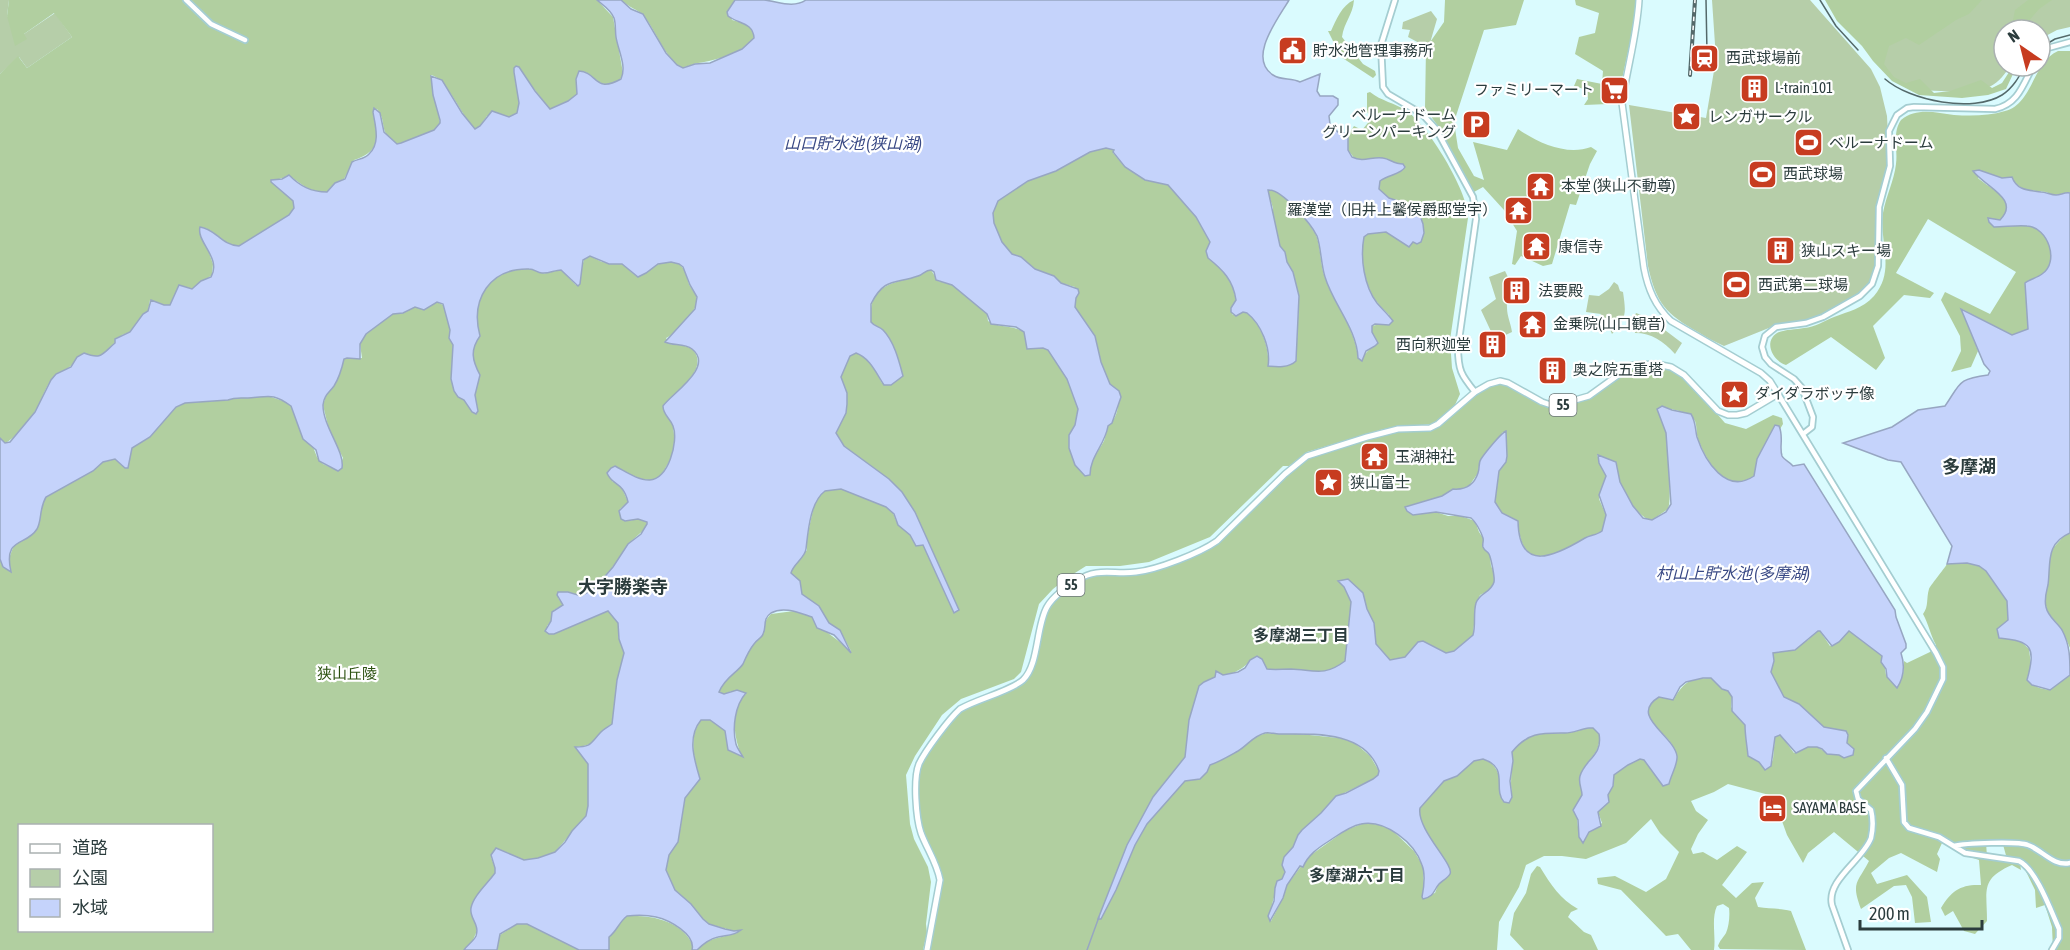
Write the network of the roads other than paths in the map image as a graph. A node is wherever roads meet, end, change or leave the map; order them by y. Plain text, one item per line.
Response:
1 (186, 0) edge
2 (1395, 0) edge
3 (1639, 0) edge
4 (245, 40) dead end
5 (2070, 42) edge
6 (2052, 47) edge
7 (2027, 78) edge
8 (1475, 392) junction
9 (1778, 394) junction
10 (1803, 434) junction
11 (1886, 758) junction
12 (1954, 846) junction
13 (2070, 863) edge
14 (927, 950) edge
15 (1848, 950) edge
16 (2052, 950) edge

1 - 4 street
2 - 8 street
3 - 9 main road
5 - 6 street
7 - 10 street
8 - 9 main road, 55
8 - 14 main road, 55
9 - 10 street
10 - 11 street
11 - 12 street
11 - 15 street
12 - 13 street
12 - 16 street

